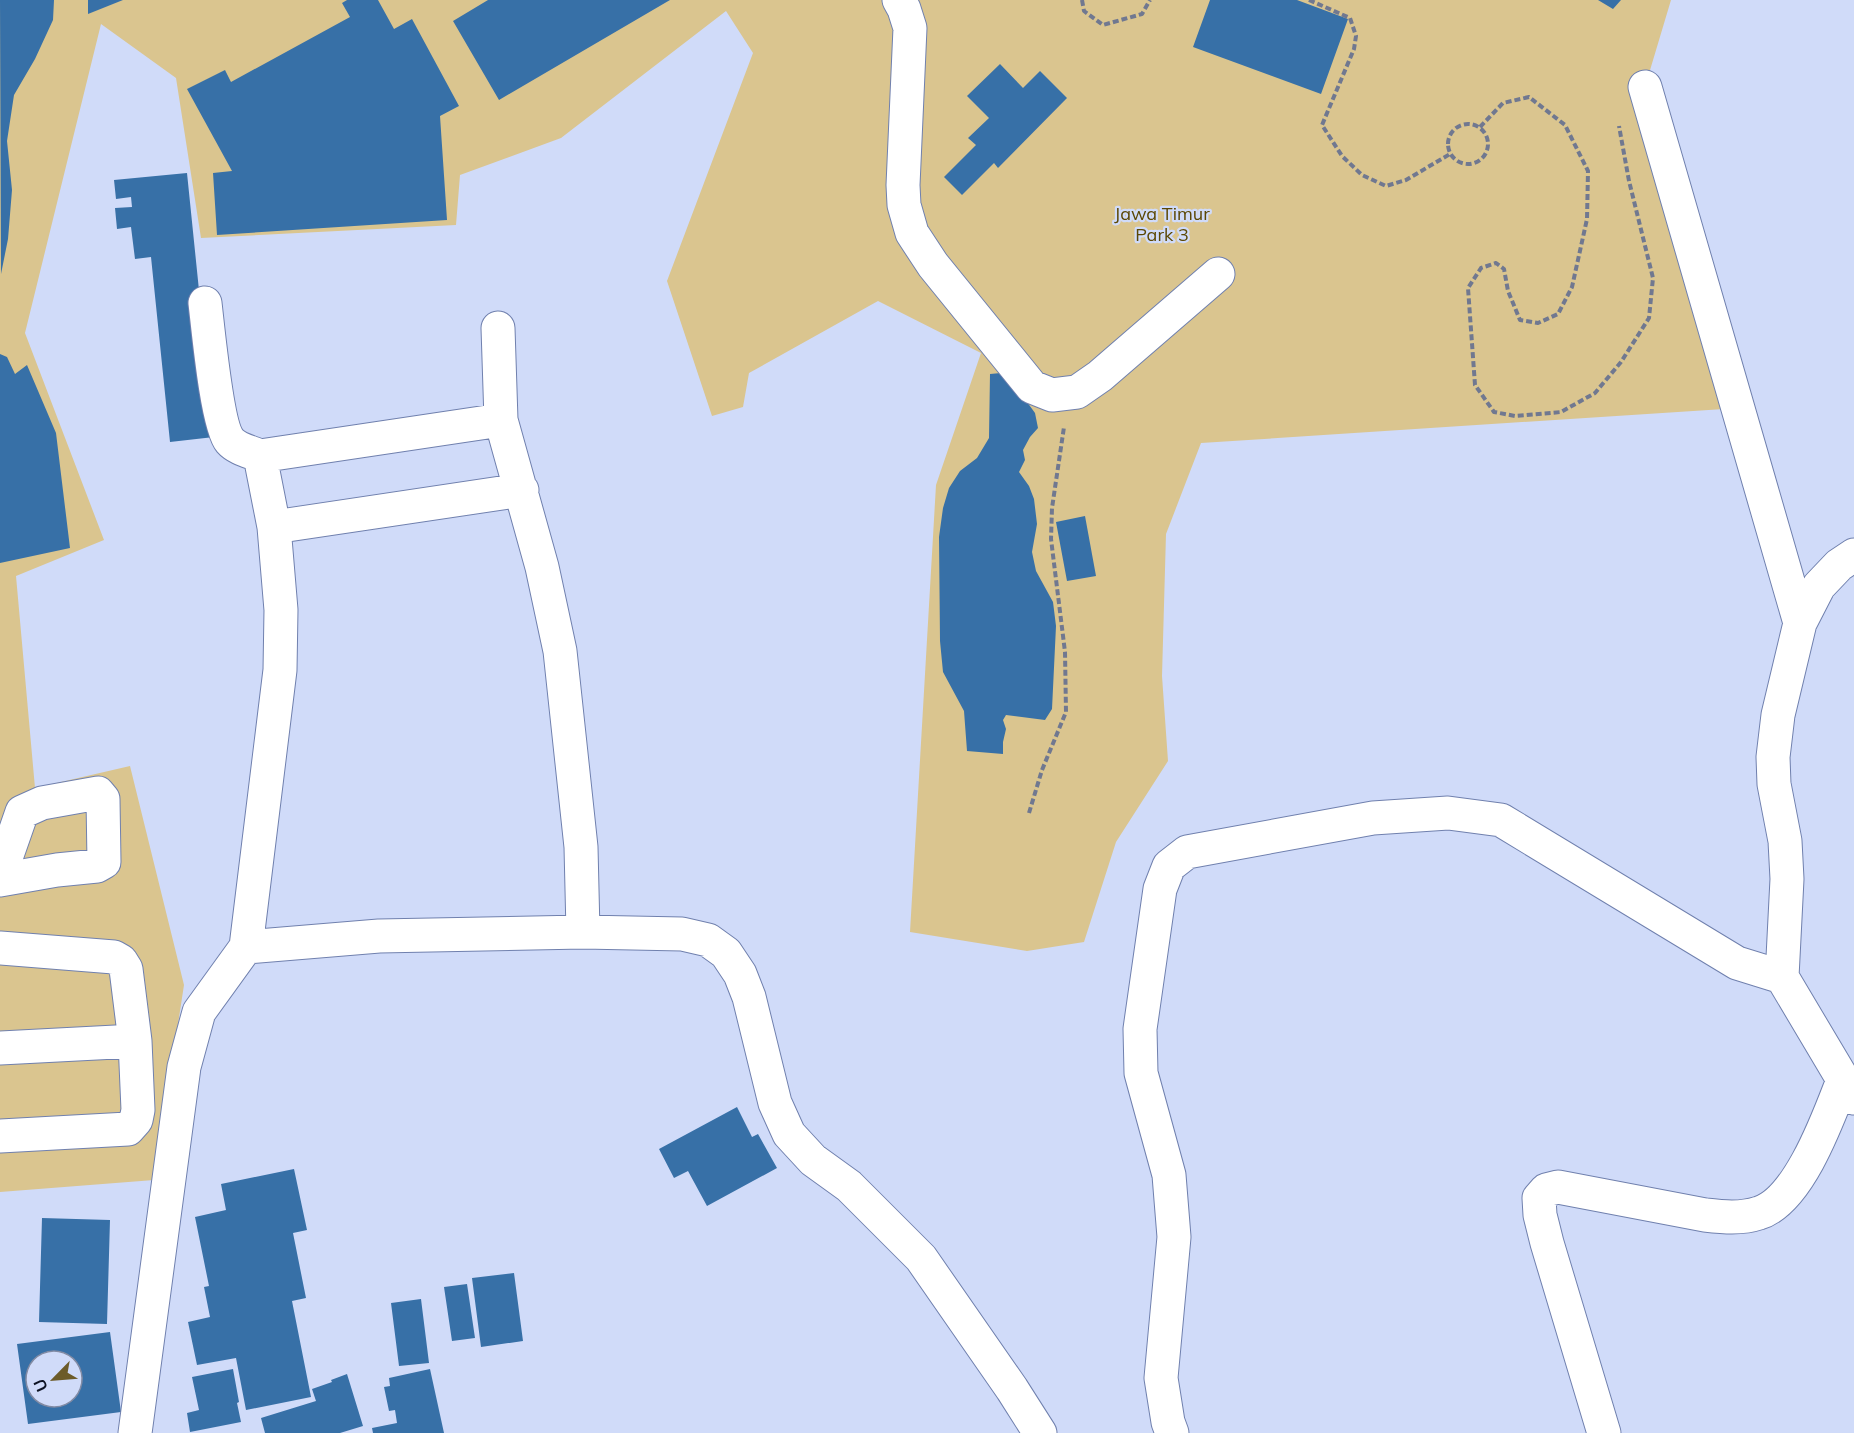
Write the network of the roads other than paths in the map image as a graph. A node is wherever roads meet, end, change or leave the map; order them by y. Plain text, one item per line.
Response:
1 (899, 0) edge
2 (1645, 87) dead end
3 (1218, 274) dead end
4 (205, 303) dead end
5 (498, 328) dead end
6 (501, 420) junction
7 (260, 456) junction
8 (522, 490) junction
9 (274, 527) junction
10 (1854, 555) edge
11 (1800, 623) junction
12 (0, 875) edge
13 (0, 880) edge
14 (583, 932) junction
15 (246, 947) junction
16 (0, 948) edge
17 (1782, 978) junction
18 (135, 1041) junction
19 (0, 1048) edge
20 (1849, 1089) edge
21 (0, 1136) edge
22 (135, 1433) edge
23 (1040, 1433) edge
24 (1172, 1433) edge
25 (1604, 1433) edge

1 - 3 street
2 - 11 street
4 - 7 street
5 - 6 street
6 - 7 street
6 - 8 street
7 - 9 street
8 - 9 street
8 - 14 street
9 - 15 street
10 - 11 street
11 - 17 street
12 - 13 street
14 - 15 street
14 - 23 street
15 - 22 street
16 - 18 street
17 - 20 street
17 - 24 street
18 - 19 street
18 - 21 street
20 - 25 street

